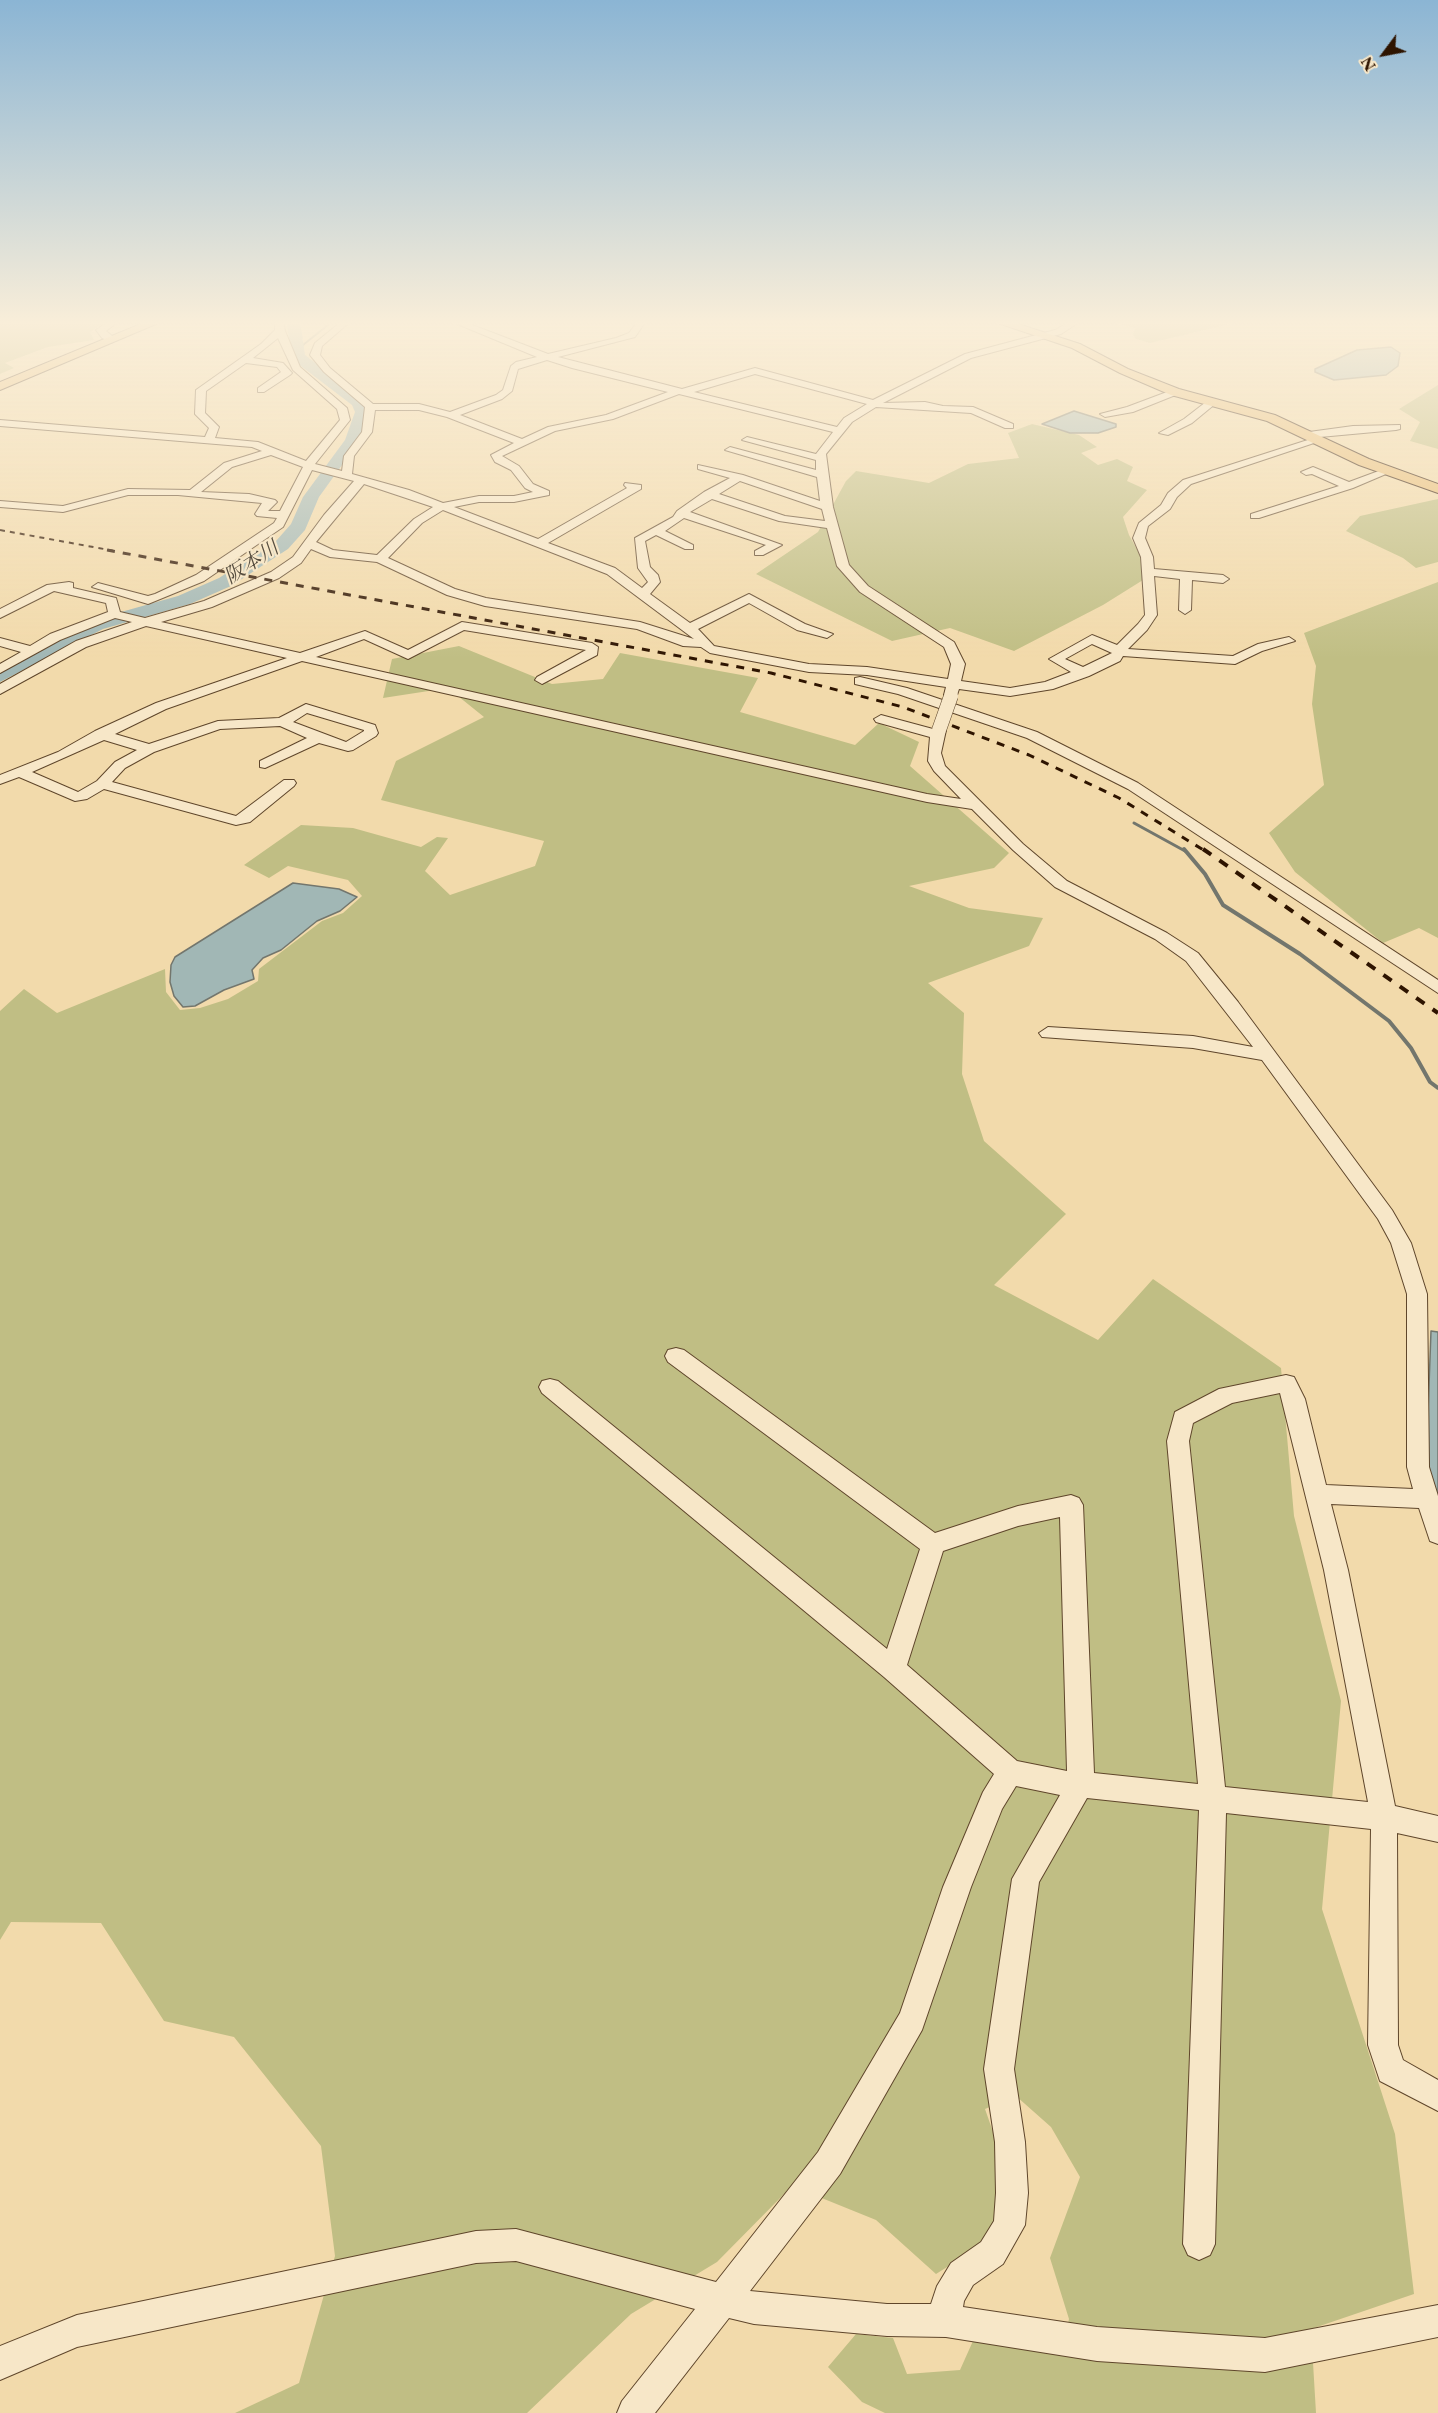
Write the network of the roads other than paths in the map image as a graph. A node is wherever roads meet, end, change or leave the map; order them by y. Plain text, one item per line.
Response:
1 (139, 434) edge
2 (211, 434) edge
3 (335, 434) edge
4 (366, 434) edge
5 (499, 434) edge
6 (541, 434) edge
7 (836, 434) edge
8 (1303, 434) edge
9 (1337, 434) edge
10 (1313, 438) junction
11 (209, 439) junction
12 (747, 440) dead end
13 (521, 442) junction
14 (730, 450) dead end
15 (272, 451) junction
16 (821, 458) junction
17 (312, 466) junction
18 (702, 467) dead end
19 (1388, 471) junction
20 (1306, 472) dead end
21 (343, 474) junction
22 (822, 475) junction
23 (739, 477) junction
24 (363, 479) junction
25 (629, 485) dead end
26 (1349, 486) junction
27 (1438, 489) edge
28 (193, 493) junction
29 (708, 494) junction
30 (532, 496) junction
31 (0, 504) edge
32 (441, 506) junction
33 (826, 507) junction
34 (525, 508) dead end
35 (681, 513) junction
36 (285, 515) junction
37 (1255, 516) dead end
38 (831, 525) junction
39 (656, 531) junction
40 (539, 543) junction
41 (311, 544) junction
42 (689, 547) dead end
43 (759, 553) dead end
44 (380, 559) junction
45 (1148, 572) junction
46 (1186, 576) junction
47 (1224, 579) dead end
48 (56, 588) junction
49 (644, 594) junction
50 (1185, 610) dead end
51 (0, 614) edge
52 (114, 614) junction
53 (145, 622) junction
54 (689, 628) junction
55 (827, 634) dead end
56 (1289, 641) dead end
57 (0, 642) edge
58 (702, 643) junction
59 (29, 650) junction
60 (1121, 652) junction
61 (303, 657) junction
62 (0, 669) edge
63 (834, 669) junction
64 (1084, 673) junction
65 (542, 680) dead end
66 (0, 690) edge
67 (953, 690) junction
68 (881, 719) dead end
69 (282, 722) junction
70 (939, 733) junction
71 (100, 734) junction
72 (318, 738) junction
73 (149, 749) junction
74 (265, 764) dead end
75 (21, 773) junction
76 (0, 780) edge
77 (289, 783) dead end
78 (102, 784) junction
79 (975, 805) junction
80 (1438, 988) edge
81 (1048, 1033) dead end
82 (1268, 1055) junction
83 (676, 1356) dead end
84 (550, 1387) dead end
85 (1319, 1494) junction
86 (1427, 1499) junction
87 (1438, 1534) edge
88 (933, 1545) junction
89 (893, 1669) junction
90 (1010, 1772) junction
91 (1080, 1784) junction
92 (1213, 1798) junction
93 (1384, 1817) junction
94 (1438, 1829) edge
95 (1438, 2096) edge
96 (1199, 2244) dead end
97 (722, 2301) junction
98 (946, 2321) junction
99 (1438, 2321) edge
100 (0, 2363) edge
101 (634, 2413) edge

1 - 11 street
2 - 11 street
3 - 17 street
4 - 21 street
5 - 13 street
6 - 13 street
7 - 16 street
8 - 10 main road
9 - 10 street
10 - 19 main road
10 - 45 street
11 - 15 street
12 - 16 street
13 - 30 street
14 - 22 street
15 - 17 street
15 - 28 street
16 - 22 street
17 - 21 street
17 - 36 street
18 - 23 street
19 - 26 street
19 - 27 main road
20 - 26 street
21 - 24 street
22 - 33 street
23 - 29 street
23 - 33 street
24 - 32 street
24 - 41 street
25 - 40 street
26 - 37 street
28 - 31 street
28 - 36 street
29 - 35 street
29 - 38 street
30 - 32 street
30 - 34 street
32 - 40 street
32 - 44 street
33 - 38 street
35 - 39 street
35 - 43 street
36 - 48 street
38 - 67 street
39 - 42 street
39 - 49 street
40 - 49 street
41 - 44 street
41 - 53 street
44 - 58 street
45 - 46 street
45 - 60 street
46 - 47 street
46 - 50 street
48 - 51 street
48 - 52 street
49 - 54 street
52 - 53 street
52 - 59 street
53 - 61 street
53 - 66 street
54 - 55 street
54 - 58 street
56 - 60 street
57 - 59 street
58 - 63 street
59 - 62 street
60 - 64 street
60 - 64 street
61 - 65 street
61 - 71 street
61 - 79 street
63 - 67 street
63 - 80 street
64 - 67 street
67 - 70 street, bridge
68 - 70 street
69 - 72 street
69 - 72 street
69 - 73 street
70 - 79 street
71 - 73 street
71 - 75 street
72 - 74 street
73 - 78 street
75 - 76 street
75 - 78 street
77 - 78 street
79 - 82 street
81 - 82 street
82 - 86 street
83 - 88 street
84 - 89 street
85 - 86 street
85 - 92 street
85 - 93 street
86 - 87 street
88 - 89 street
88 - 91 street
89 - 90 street
90 - 91 street
90 - 97 street
91 - 92 street
91 - 98 street
92 - 93 street
92 - 96 street
93 - 94 street
93 - 95 street
97 - 98 street
97 - 100 street
97 - 101 street
98 - 99 street

